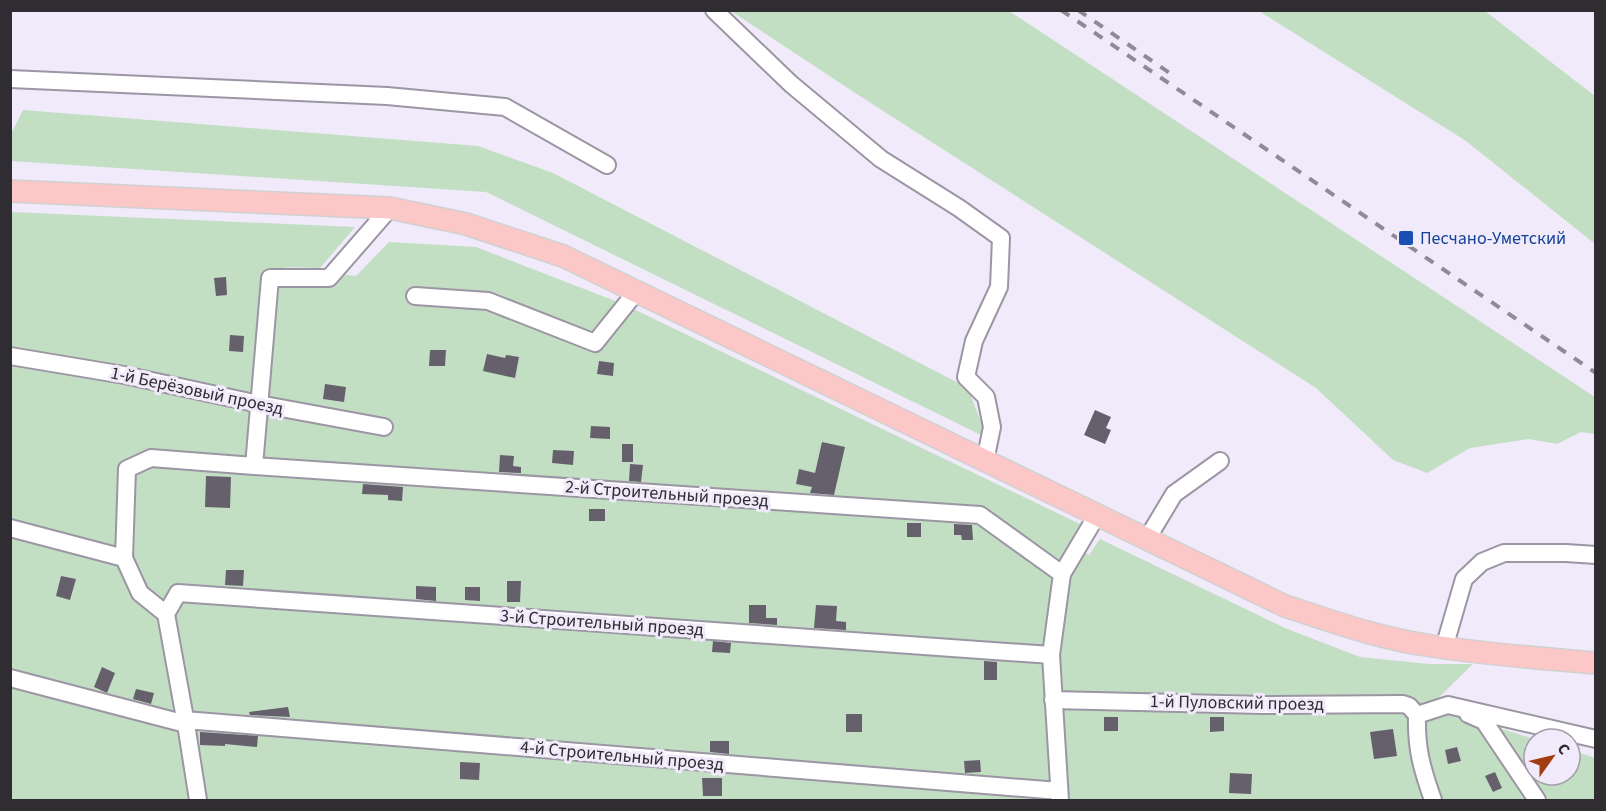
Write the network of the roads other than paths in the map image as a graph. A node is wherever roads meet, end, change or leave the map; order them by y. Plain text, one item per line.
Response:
1 (714, 10) edge
2 (10, 79) edge
3 (607, 165) dead end
4 (10, 191) edge
5 (390, 208) junction
6 (636, 292) junction
7 (415, 296) dead end
8 (10, 356) edge
9 (259, 404) junction
10 (384, 427) dead end
11 (986, 461) junction
12 (1220, 461) dead end
13 (254, 466) junction
14 (1097, 515) junction
15 (10, 528) edge
16 (1147, 539) junction
17 (1596, 555) edge
18 (124, 558) junction
19 (1062, 574) junction
20 (166, 615) junction
21 (1444, 648) junction
22 (1051, 655) junction
23 (1596, 663) edge
24 (10, 678) edge
25 (1053, 700) junction
26 (1448, 705) junction
27 (1417, 715) junction
28 (186, 722) junction
29 (1596, 738) edge
30 (1060, 796) edge
31 (198, 801) edge
32 (1433, 801) edge
33 (1537, 801) edge

1 - 11 street
2 - 3 street
4 - 5 main road
5 - 6 main road
5 - 9 street
6 - 7 street
6 - 11 main road
8 - 9 street, 1-й Берёзовый проезд
9 - 10 street, 1-й Берёзовый проезд
9 - 13 street
11 - 14 main road
12 - 16 street
13 - 18 street, 2-й Строительный проезд
13 - 19 street, 2-й Строительный проезд
14 - 16 main road
14 - 19 street
15 - 18 street
16 - 21 main road
17 - 21 street
18 - 20 street
19 - 22 street
20 - 22 street, 3-й Строительный проезд
20 - 28 street
21 - 23 main road
22 - 25 street
24 - 28 street, 4-й Строительный проезд
25 - 27 street, 1-й Пуловский проезд
25 - 30 street
26 - 27 street
26 - 29 street
26 - 33 street
27 - 32 street
28 - 30 street, 4-й Строительный проезд
28 - 31 street

